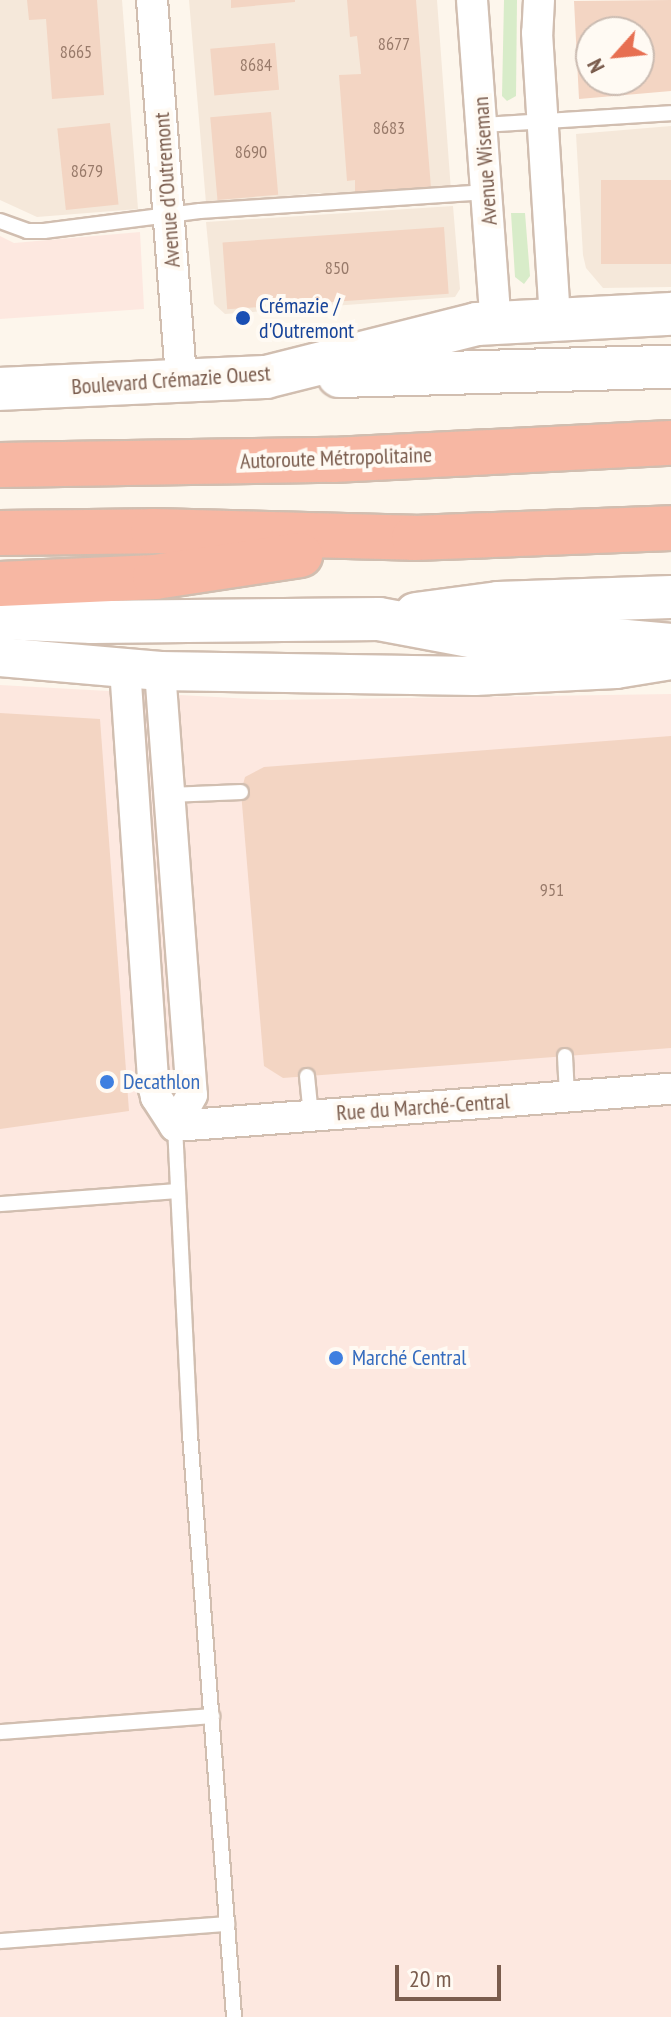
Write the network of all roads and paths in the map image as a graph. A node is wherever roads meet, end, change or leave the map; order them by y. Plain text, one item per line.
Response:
1 (152, 0) edge
2 (472, 0) edge
3 (539, 0) edge
4 (671, 113) edge
5 (542, 121) junction
6 (482, 125) junction
7 (487, 192) junction
8 (169, 216) junction
9 (0, 221) edge
10 (671, 314) edge
11 (555, 320) junction
12 (496, 323) junction
13 (671, 367) edge
14 (266, 377) junction
15 (181, 381) junction
16 (0, 389) edge
17 (671, 443) edge
18 (0, 465) edge
19 (671, 528) edge
20 (0, 533) edge
21 (414, 538) junction
22 (0, 584) edge
23 (671, 597) edge
24 (0, 618) edge
25 (379, 619) junction
26 (671, 645) edge
27 (0, 657) edge
28 (671, 660) edge
29 (143, 669) junction
30 (241, 792) dead end
31 (170, 795) junction
32 (565, 1056) dead end
33 (307, 1076) dead end
34 (671, 1089) edge
35 (567, 1096) junction
36 (311, 1116) junction
37 (175, 1126) junction
38 (178, 1191) junction
39 (0, 1204) edge
40 (212, 1716) junction
41 (0, 1732) edge
42 (227, 1924) junction
43 (0, 1941) edge
44 (234, 2017) edge

1 - 8 street, Avenue d'Outremont
2 - 6 street, Avenue Wiseman
3 - 5 street
4 - 5 lane
5 - 6 lane
5 - 11 street
6 - 7 street, Avenue Wiseman
7 - 8 lane
7 - 12 street, Avenue Wiseman
8 - 9 lane
8 - 15 street, Avenue d'Outremont
10 - 11 main road, Boulevard Crémazie Ouest
11 - 12 main road, Boulevard Crémazie Ouest
12 - 14 main road, Boulevard Crémazie Ouest
13 - 14 main road
14 - 15 main road, Boulevard Crémazie Ouest
15 - 16 main road, Boulevard Crémazie Ouest
17 - 18 highway, Autoroute Métropolitaine
19 - 21 highway
20 - 21 highway
21 - 22 highway
23 - 25 main road
24 - 25 main road
25 - 26 main road
27 - 29 street
28 - 29 street
29 - 31 street
29 - 37 street
30 - 31 lane
31 - 37 street
32 - 35 lane
33 - 36 lane
34 - 35 street, Rue du Marché-Central
35 - 36 street, Rue du Marché-Central
36 - 37 street, Rue du Marché-Central
37 - 38 lane
38 - 39 lane
38 - 40 lane
40 - 41 lane
40 - 42 lane
42 - 43 lane
42 - 44 lane

